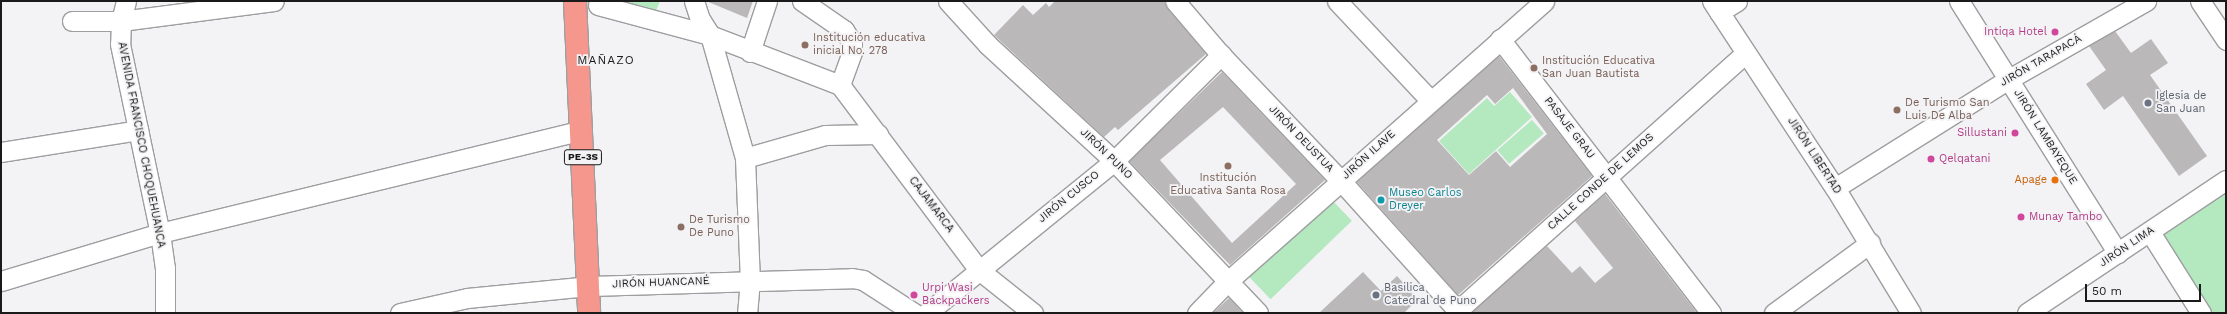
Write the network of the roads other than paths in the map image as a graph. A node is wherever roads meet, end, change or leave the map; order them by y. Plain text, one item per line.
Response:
1 (126, 1) edge
2 (274, 1) edge
3 (565, 1) edge
4 (575, 1) edge
5 (694, 1) edge
6 (767, 1) edge
7 (802, 1) edge
8 (948, 1) edge
9 (1175, 1) edge
10 (1337, 1) edge
11 (1738, 1) edge
12 (1959, 1) edge
13 (2146, 1) edge
14 (2200, 1) edge
15 (1534, 4) edge
16 (598, 5) dead end
17 (1716, 6) edge
18 (72, 21) dead end
19 (121, 21) junction
20 (710, 35) junction
21 (1500, 39) junction
22 (2226, 40) edge
23 (750, 52) junction
24 (1746, 53) junction
25 (1221, 55) junction
26 (2009, 79) junction
27 (840, 86) junction
28 (1431, 101) junction
29 (138, 130) junction
30 (575, 132) junction
31 (878, 134) junction
32 (1, 152) edge
33 (745, 158) junction
34 (1114, 161) junction
35 (1607, 177) junction
36 (2226, 180) edge
37 (1341, 181) junction
38 (1836, 188) junction
39 (2150, 232) junction
40 (160, 233) junction
41 (1870, 243) junction
42 (2118, 253) junction
43 (979, 270) junction
44 (750, 280) junction
45 (1, 281) edge
46 (1228, 281) junction
47 (582, 286) junction
48 (1459, 312) edge
49 (165, 313) edge
50 (400, 313) edge
51 (574, 313) edge
52 (589, 313) edge
53 (747, 313) edge
54 (914, 313) edge
55 (927, 313) edge
56 (1033, 313) edge
57 (1197, 313) edge
58 (1258, 313) edge
59 (1711, 313) edge
60 (1774, 313) edge
61 (1911, 313) edge
62 (2027, 313) edge
63 (2201, 313) edge

1 - 19 street, AVENIDA FRANCISCO CHOQUEHUANCA
2 - 19 street
3 - 30 highway, PE-3S
4 - 30 highway, PE-3S
5 - 20 street
6 - 23 street
7 - 27 street
8 - 34 street, JIRÓN PUNO
9 - 25 street, JIRÓN DEUSTUA
10 - 28 street
11 - 17 street
12 - 26 street, JIRÓN LAMBAYEQUE
13 - 26 street, JIRÓN TARAPACÁ
14 - 22 street
15 - 21 street, JIRÓN ILAVE
16 - 20 street
17 - 24 street, JIRÓN LIBERTAD
18 - 19 street
19 - 29 street, AVENIDA FRANCISCO CHOQUEHUANCA
20 - 23 street
20 - 33 street
21 - 28 street, JIRÓN ILAVE
21 - 35 street, PASAJE GRAU
23 - 27 street
24 - 35 street, CALLE CONDE DE LEMOS
24 - 38 street, JIRÓN LIBERTAD
25 - 34 street, JIRÓN CUSCO
25 - 37 street, JIRÓN DEUSTUA
26 - 38 street, JIRÓN TARAPACÁ
26 - 42 street, JIRÓN LAMBAYEQUE
27 - 31 street, CAJAMARCA
28 - 37 street, JIRÓN ILAVE
29 - 32 street
29 - 40 street, AVENIDA FRANCISCO CHOQUEHUANCA
30 - 40 street
30 - 47 highway, PE-3S
31 - 33 street
31 - 43 street, CAJAMARCA
33 - 44 street
34 - 43 street, JIRÓN CUSCO
34 - 46 street, JIRÓN PUNO
35 - 48 street, CALLE CONDE DE LEMOS
35 - 59 street, PASAJE GRAU
36 - 39 street, JIRÓN LIMA
37 - 46 street, JIRÓN ILAVE
37 - 48 street, JIRÓN DEUSTUA
38 - 41 street, JIRÓN LIBERTAD
39 - 42 street, JIRÓN LIMA
39 - 63 street
40 - 45 street
40 - 49 street, AVENIDA FRANCISCO CHOQUEHUANCA
41 - 60 street
41 - 61 street, JIRÓN LIBERTAD
42 - 62 street, JIRÓN LIMA
43 - 55 street, JIRÓN CUSCO
43 - 56 street, CAJAMARCA
44 - 47 street, JIRÓN HUANCANÉ
44 - 53 street
44 - 54 street, JIRÓN HUANCANÉ
46 - 57 street, JIRÓN ILAVE
46 - 58 street, JIRÓN PUNO
47 - 50 street, JIRÓN HUANCANÉ
47 - 51 highway, PE-3S
47 - 52 highway, PE-3S

